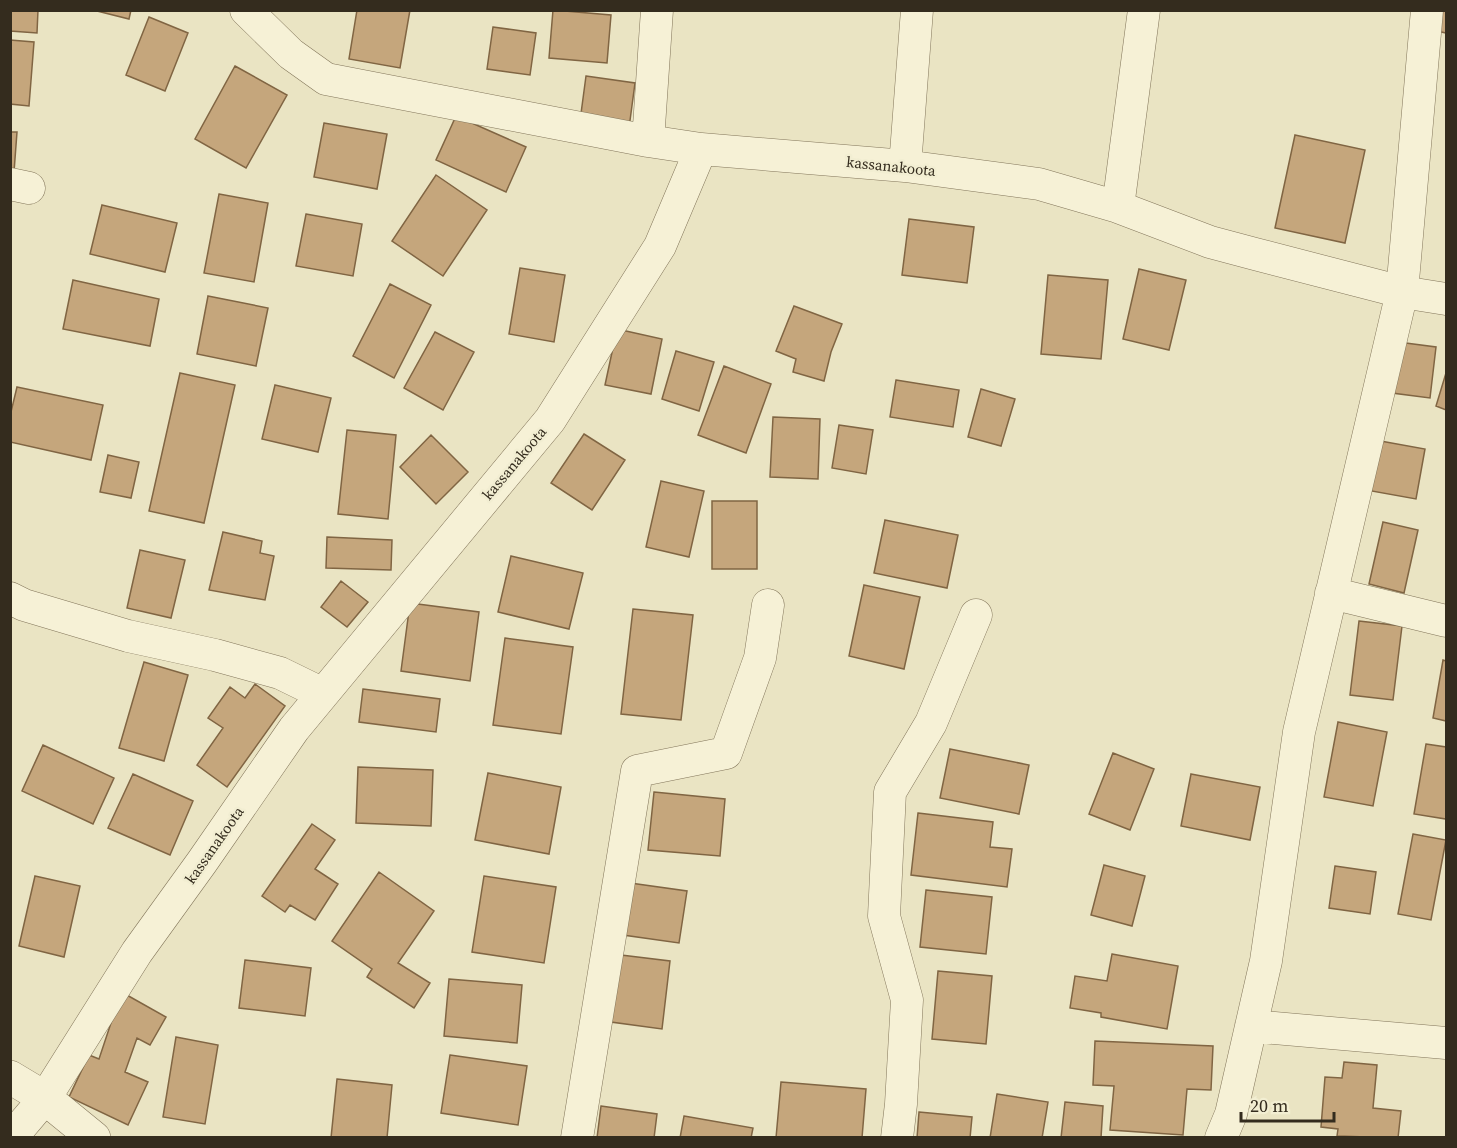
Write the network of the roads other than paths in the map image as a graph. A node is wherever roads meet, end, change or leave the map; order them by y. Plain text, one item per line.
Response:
1 (246, 10) edge
2 (657, 10) edge
3 (917, 10) edge
4 (1144, 10) edge
5 (1427, 10) edge
6 (648, 141) junction
7 (701, 149) junction
8 (905, 166) junction
9 (1118, 207) junction
10 (1402, 292) junction
11 (1446, 299) edge
12 (1331, 593) junction
13 (10, 598) edge
14 (768, 604) dead end
15 (976, 615) dead end
16 (1446, 621) edge
17 (323, 694) junction
18 (1251, 1026) junction
19 (1446, 1042) edge
20 (10, 1077) edge
21 (45, 1098) junction
22 (11, 1137) edge
23 (94, 1137) edge
24 (577, 1137) edge
25 (897, 1137) edge
26 (1221, 1137) edge

1 - 6 street
2 - 6 street
3 - 8 street
4 - 9 street
5 - 10 street
6 - 7 street
7 - 8 street, kassanakoota
7 - 17 street, kassanakoota
8 - 9 street, kassanakoota
9 - 10 street, kassanakoota
10 - 11 street, kassanakoota
10 - 12 street
12 - 16 street
12 - 18 street
13 - 17 street
14 - 24 street
15 - 25 street
17 - 21 street, kassanakoota
18 - 19 street
18 - 26 street
20 - 21 street
21 - 22 street, kassanakoota
21 - 23 street

